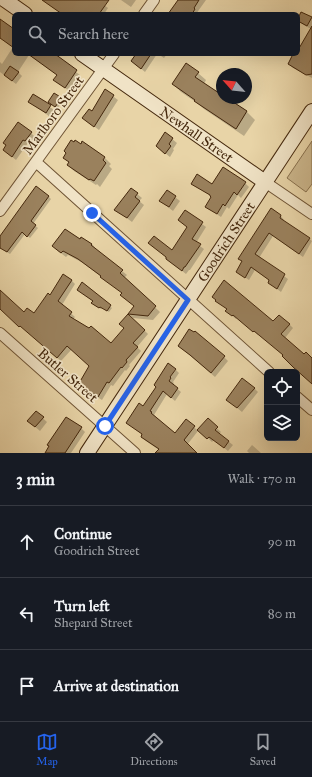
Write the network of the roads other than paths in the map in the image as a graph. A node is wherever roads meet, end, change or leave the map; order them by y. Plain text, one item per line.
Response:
1 (5, 0) edge
2 (154, 0) edge
3 (22, 12) edge
4 (145, 12) edge
5 (85, 56) edge
6 (112, 56) edge
7 (103, 68) junction
8 (312, 111) edge
9 (36, 162) junction
10 (265, 182) junction
11 (0, 211) edge
12 (312, 214) edge
13 (188, 300) junction
14 (0, 333) edge
15 (266, 369) edge
16 (300, 400) edge
17 (312, 410) edge
18 (105, 426) junction
19 (87, 453) edge
20 (135, 453) edge

1 - 3 main road
2 - 4 street
5 - 7 main road, Newhall Street
6 - 7 street, Marlboro Street
7 - 9 street, Marlboro Street
7 - 10 main road, Newhall Street
8 - 10 main road, Goodrich Street
9 - 11 street, Marlboro Street
9 - 13 street
10 - 12 street, Newhall Street
10 - 13 main road, Goodrich Street
13 - 15 street
13 - 18 main road, Goodrich Street
14 - 18 street, Butler Street
16 - 17 street
18 - 19 main road, Goodrich Street
18 - 20 street, Butler Street

